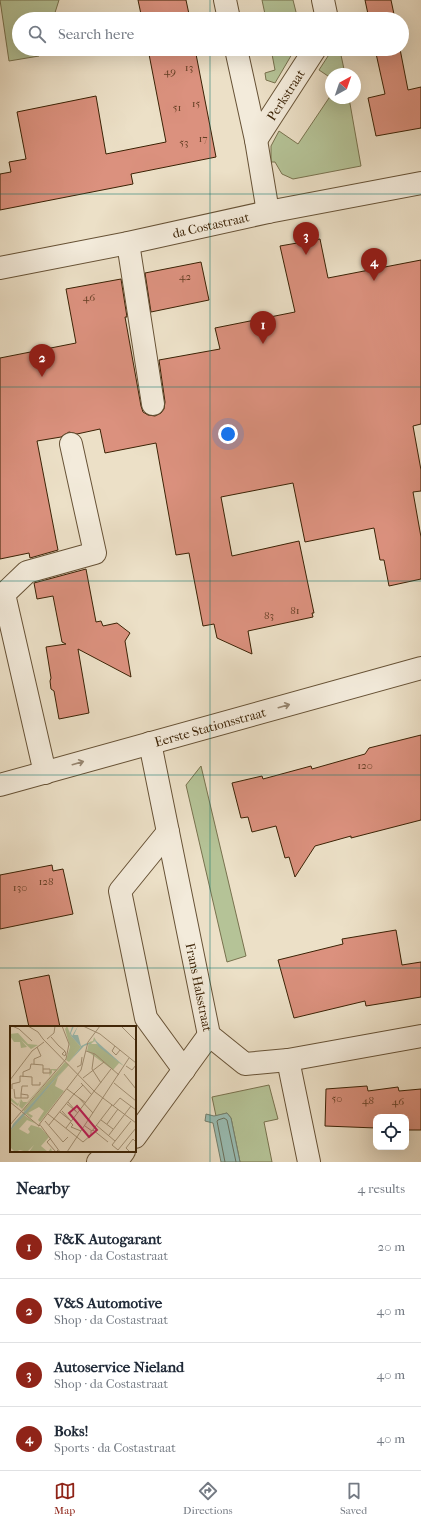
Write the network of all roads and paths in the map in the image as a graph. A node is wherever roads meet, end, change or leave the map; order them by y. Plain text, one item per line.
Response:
1 (225, 0) edge
2 (323, 0) edge
3 (228, 12) edge
4 (326, 12) edge
5 (238, 56) edge
6 (310, 56) edge
7 (256, 140) junction
8 (421, 183) edge
9 (268, 212) junction
10 (128, 243) junction
11 (0, 268) edge
12 (153, 404) dead end
13 (71, 444) dead end
14 (421, 668) edge
15 (150, 743) junction
16 (45, 773) junction
17 (0, 785) edge
18 (168, 832) junction
19 (209, 1035) junction
20 (421, 1036) edge
21 (288, 1060) junction
22 (184, 1070) junction
23 (136, 1136) edge
24 (122, 1155) edge
25 (98, 1162) edge
26 (309, 1162) edge

1 - 3 street
2 - 4 street
5 - 7 street, Perkstraat
6 - 7 street, Perkstraat
7 - 9 street, Perkstraat
8 - 9 street, da Costastraat
9 - 10 street, da Costastraat
10 - 11 street, da Costastraat
10 - 12 street
13 - 16 street
15 -> 14 street, Eerste Stationsstraat
16 -> 15 street, Eerste Stationsstraat
15 - 18 street, Frans Halsstraat
16 - 17 street, Eerste Stationsstraat
18 - 19 street, Frans Halsstraat
18 - 22 street
19 - 21 street, Frans Halsstraat
19 - 22 street
20 - 21 street, Frans Halsstraat
21 - 26 street
22 - 23 street
24 - 25 street

